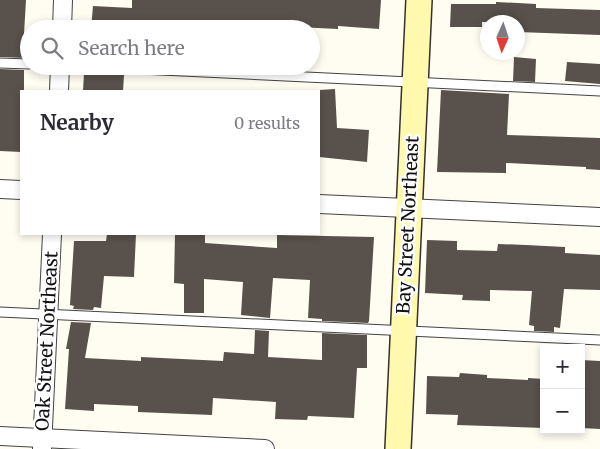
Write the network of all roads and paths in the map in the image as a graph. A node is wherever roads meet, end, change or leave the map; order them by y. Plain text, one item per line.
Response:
1 (64, 0) edge
2 (419, 0) edge
3 (63, 20) edge
4 (0, 63) edge
5 (20, 64) edge
6 (60, 75) edge
7 (267, 75) edge
8 (415, 82) junction
9 (59, 90) edge
10 (600, 91) edge
11 (0, 189) edge
12 (20, 190) edge
13 (320, 204) edge
14 (409, 208) junction
15 (600, 218) edge
16 (52, 235) edge
17 (0, 312) edge
18 (49, 314) junction
19 (404, 331) junction
20 (600, 340) edge
21 (0, 436) edge
22 (43, 444) edge
23 (265, 449) edge
24 (398, 449) edge

1 - 3 street
2 - 8 street, Bay Street Northeast
4 - 5 lane
6 - 9 street
7 - 8 lane
8 - 10 lane
8 - 14 street, Bay Street Northeast
11 - 12 street
13 - 14 street
14 - 15 street
14 - 19 street, Bay Street Northeast
16 - 18 street, Oak Street Northeast
17 - 18 lane
18 - 19 lane
18 - 22 street, Oak Street Northeast
19 - 20 lane
19 - 24 street, Bay Street Northeast
21 - 22 street
22 - 23 street

